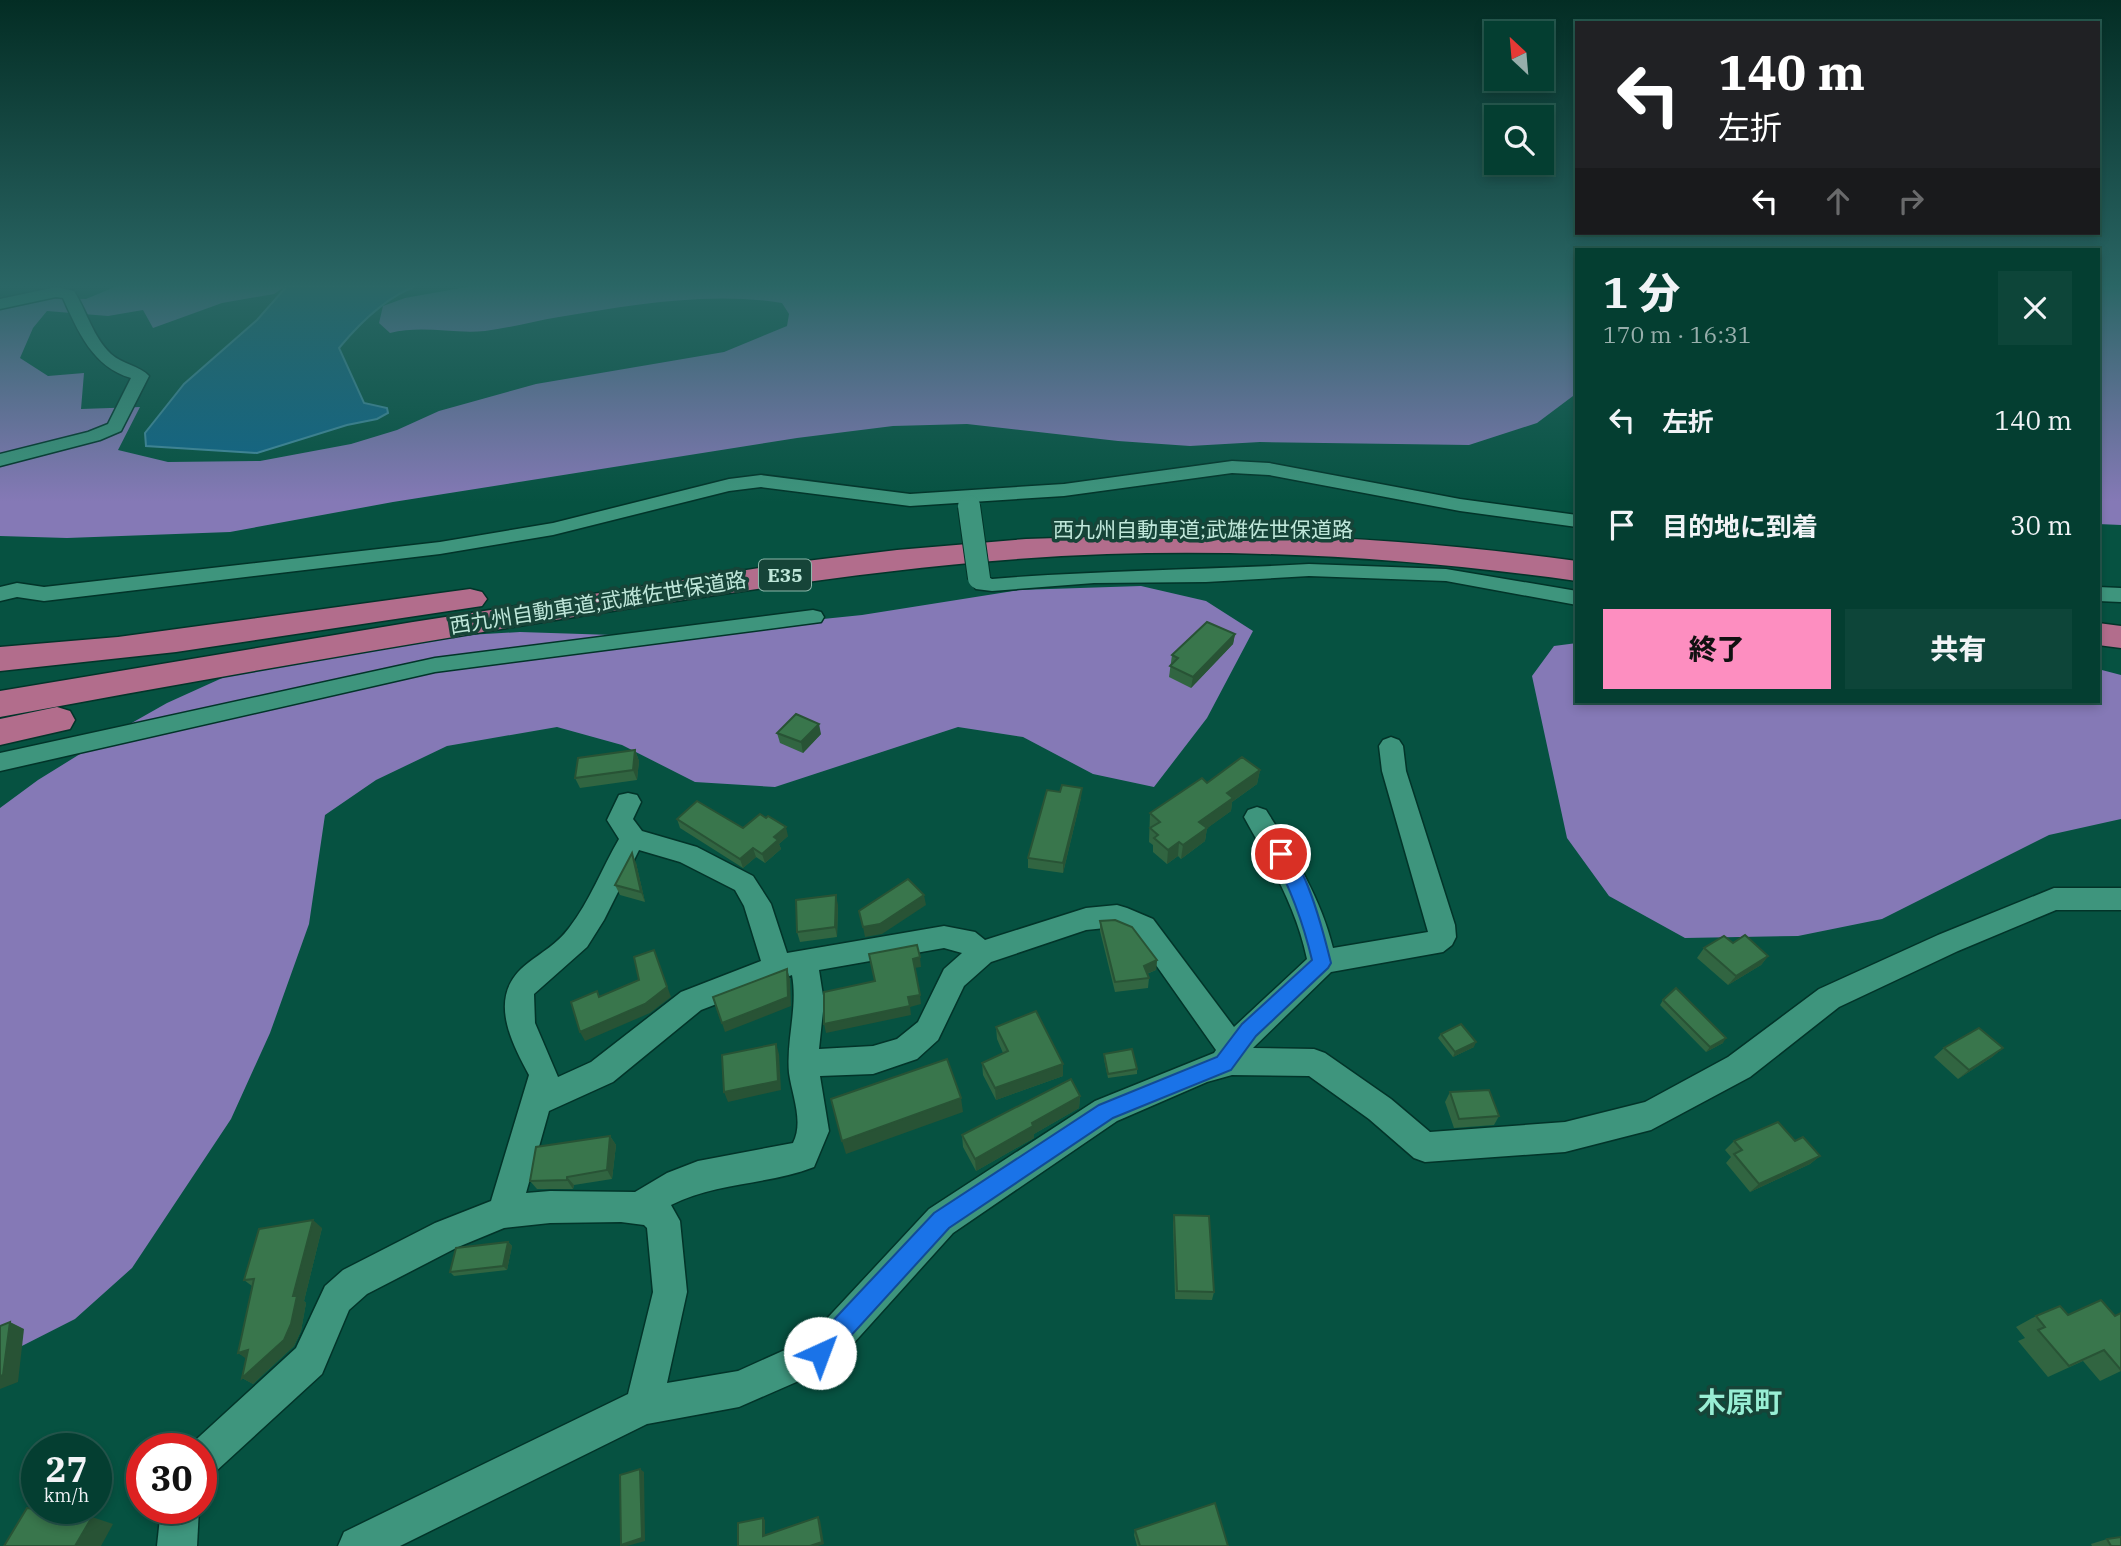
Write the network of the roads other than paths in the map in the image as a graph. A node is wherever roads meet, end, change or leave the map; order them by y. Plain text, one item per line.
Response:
1 (104, 358) edge
2 (0, 460) edge
3 (968, 502) junction
4 (1575, 522) edge
5 (1575, 553) edge
6 (1575, 571) edge
7 (0, 594) edge
8 (2100, 594) edge
9 (2121, 595) edge
10 (572, 597) junction
11 (1575, 598) edge
12 (813, 617) dead end
13 (2100, 634) edge
14 (2121, 638) edge
15 (2100, 653) edge
16 (2121, 656) edge
17 (0, 659) edge
18 (0, 684) edge
19 (0, 704) edge
20 (0, 732) edge
21 (1391, 747) dead end
22 (0, 762) edge
23 (628, 802) dead end
24 (1257, 817) dead end
25 (633, 838) junction
26 (2121, 899) edge
27 (981, 953) junction
28 (1322, 963) junction
29 (790, 964) junction
30 (1229, 1057) junction
31 (804, 1063) junction
32 (537, 1101) junction
33 (640, 1208) junction
34 (504, 1212) junction
35 (644, 1406) junction
36 (217, 1445) edge
37 (179, 1524) edge
38 (177, 1546) edge
39 (358, 1546) edge

1 - 2 street
3 - 4 street
3 - 7 street
3 - 11 street, bridge
5 - 10 highway, 西九州自動車道;武雄佐世保道路 / E35
6 - 10 highway, 西九州自動車道;武雄佐世保道路 / E35
8 - 9 street
10 - 17 highway
10 - 18 highway, 西九州自動車道;武雄佐世保道路 / E35
10 - 19 highway, 西九州自動車道;武雄佐世保道路 / E35
10 - 20 highway
12 - 22 street
13 - 14 highway
15 - 16 highway
21 - 28 street
23 - 25 street
24 - 28 street
25 - 29 street
25 - 32 street
26 - 30 street
27 - 29 street
27 - 30 street
27 - 31 street
28 - 30 street
29 - 31 street
29 - 32 street
30 - 35 street
31 - 33 street
32 - 34 street
33 - 34 street
33 - 35 street
34 - 36 street
35 - 39 street
37 - 38 street

